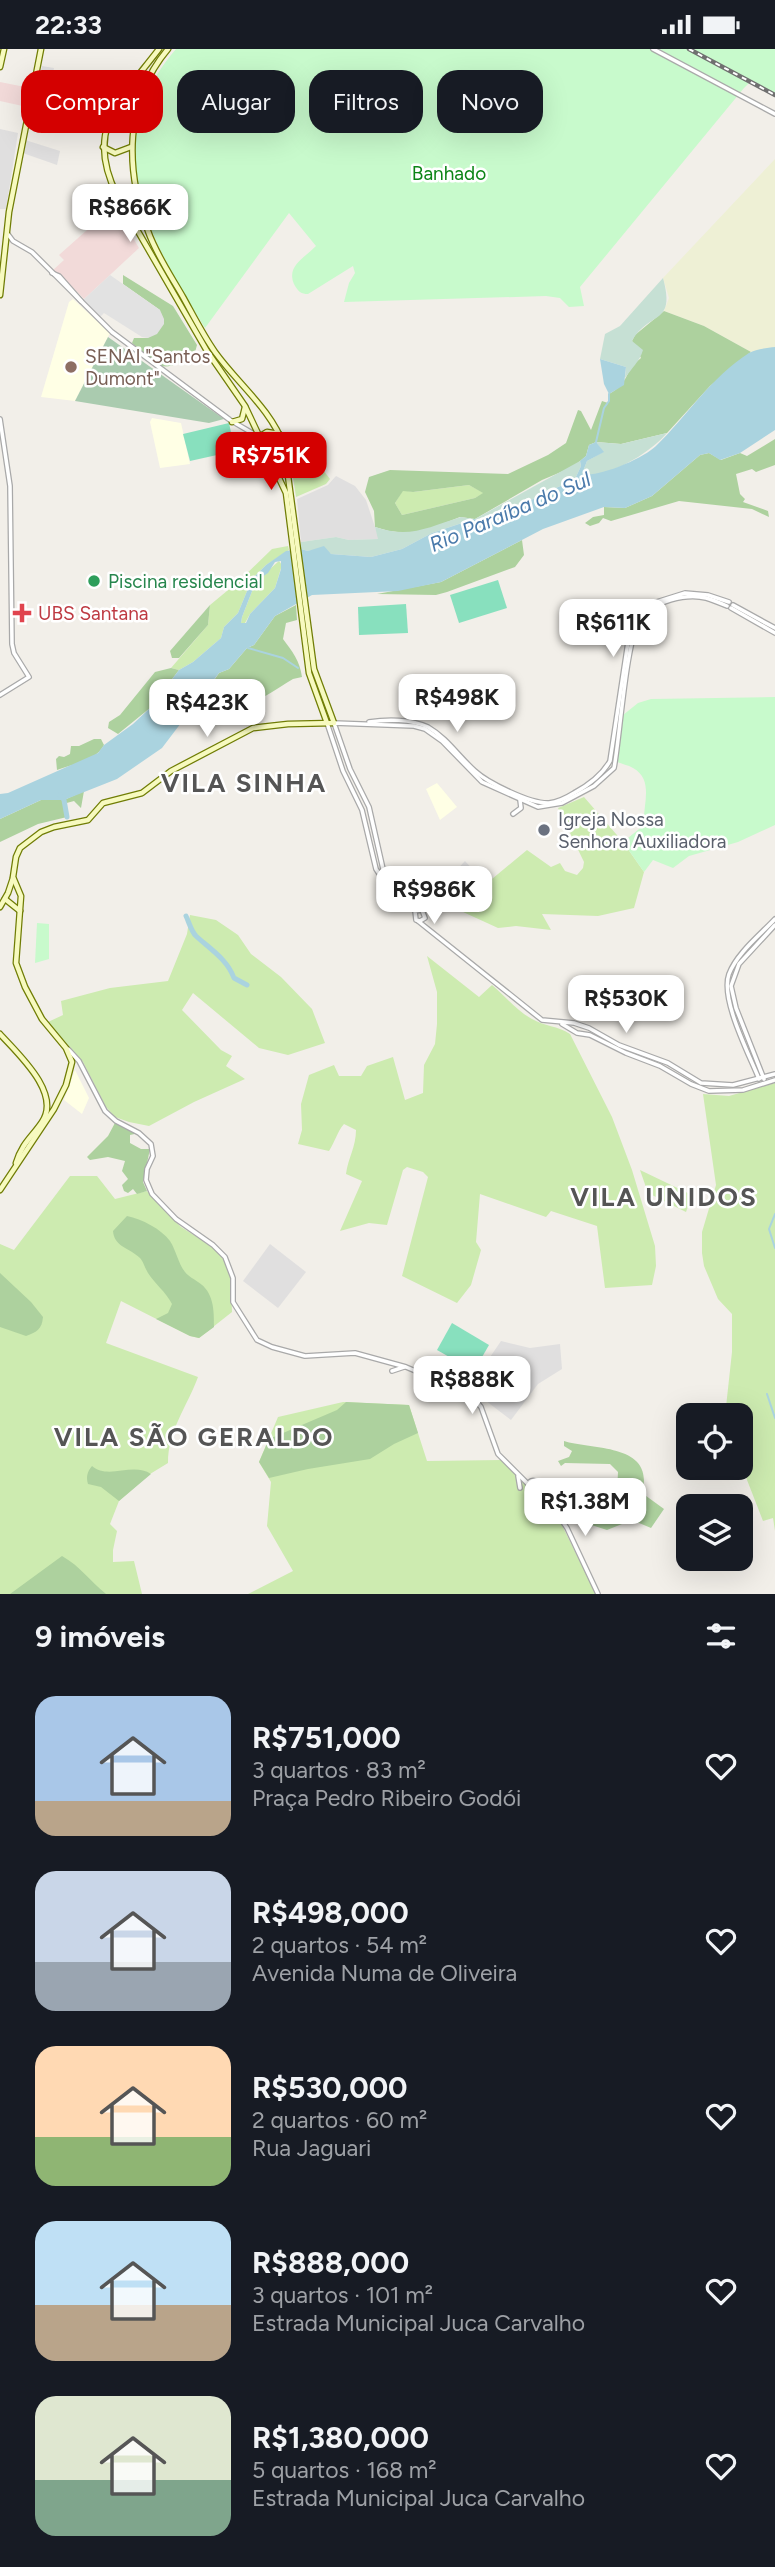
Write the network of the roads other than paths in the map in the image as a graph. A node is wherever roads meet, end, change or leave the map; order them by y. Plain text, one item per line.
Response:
1 (4, 49) edge
2 (41, 49) edge
3 (159, 49) edge
4 (168, 49) edge
5 (653, 49) edge
6 (0, 67) edge
7 (144, 70) edge
8 (155, 70) edge
9 (775, 114) edge
10 (105, 133) edge
11 (133, 133) edge
12 (103, 146) junction
13 (131, 147) junction
14 (7, 233) junction
15 (13, 241) junction
16 (5, 245) junction
17 (0, 295) edge
18 (245, 406) junction
19 (0, 419) edge
20 (232, 422) junction
21 (280, 434) junction
22 (259, 437) junction
23 (287, 464) junction
24 (273, 468) junction
25 (292, 512) junction
26 (730, 605) junction
27 (302, 606) junction
28 (775, 630) edge
29 (0, 695) edge
30 (330, 723) junction
31 (360, 723) junction
32 (610, 761) junction
33 (615, 762) junction
34 (604, 771) junction
35 (609, 775) junction
36 (519, 798) junction
37 (539, 805) junction
38 (513, 814) dead end
39 (376, 833) junction
40 (369, 834) junction
41 (378, 844) junction
42 (371, 845) junction
43 (13, 877) junction
44 (5, 899) junction
45 (0, 907) edge
46 (418, 910) junction
47 (20, 912) junction
48 (775, 919) edge
49 (421, 920) junction
50 (775, 925) edge
51 (560, 1023) junction
52 (580, 1025) junction
53 (589, 1028) junction
54 (577, 1033) junction
55 (0, 1034) edge
56 (587, 1035) junction
57 (66, 1048) junction
58 (72, 1067) junction
59 (82, 1067) junction
60 (775, 1074) edge
61 (685, 1077) junction
62 (775, 1080) edge
63 (763, 1082) junction
64 (46, 1105) junction
65 (54, 1109) junction
66 (15, 1167) junction
67 (0, 1190) edge
68 (405, 1367) junction
69 (392, 1371) dead end
70 (516, 1472) junction
71 (532, 1480) junction
72 (538, 1485) junction
73 (531, 1487) junction
74 (520, 1488) dead end
75 (545, 1498) junction
76 (598, 1594) edge

1 - 6 main road
2 - 14 main road
3 - 7 main road
4 - 8 main road
5 - 9 street
10 - 12 main road
11 - 13 main road
12 - 13 main road
12 - 18 main road
13 - 21 main road
14 - 15 street
14 - 16 main road
15 - 16 street
15 - 20 street
16 - 17 main road
18 - 20 main road
18 - 22 main road
19 - 29 street
20 - 22 street
21 - 22 main road
21 - 23 main road
22 - 24 main road
23 - 24 main road
23 - 25 main road
24 - 25 main road
25 - 27 main road
26 - 28 street
26 - 32 street
26 - 33 street
27 - 30 main road
27 - 30 main road
30 - 31 street
30 - 39 street
30 - 40 street
30 - 43 main road
31 - 36 street
31 - 37 street
32 - 33 street
32 - 34 street
33 - 35 street
34 - 35 street
34 - 37 street
35 - 37 street
36 - 37 street
36 - 38 street
39 - 40 street
39 - 41 street
40 - 42 street
41 - 42 street
41 - 46 street
42 - 46 street
43 - 44 main road
43 - 47 main road
44 - 45 main road
44 - 47 main road
46 - 49 street
46 - 49 street
47 - 57 main road
48 - 63 street
49 - 51 street
50 - 63 street
51 - 52 street
51 - 54 street
52 - 53 street
52 - 54 street
53 - 56 street
53 - 61 street
54 - 56 street
55 - 64 main road
56 - 61 street
57 - 58 main road
57 - 59 street
58 - 59 street
58 - 65 main road
59 - 68 street
60 - 63 street
61 - 63 street
62 - 63 street
64 - 65 main road
64 - 66 main road
65 - 66 main road
66 - 67 main road
68 - 69 street
68 - 70 street
70 - 71 street
70 - 73 street
70 - 74 street
71 - 72 street
71 - 73 street
72 - 73 street
72 - 75 street
73 - 75 street
75 - 76 street

